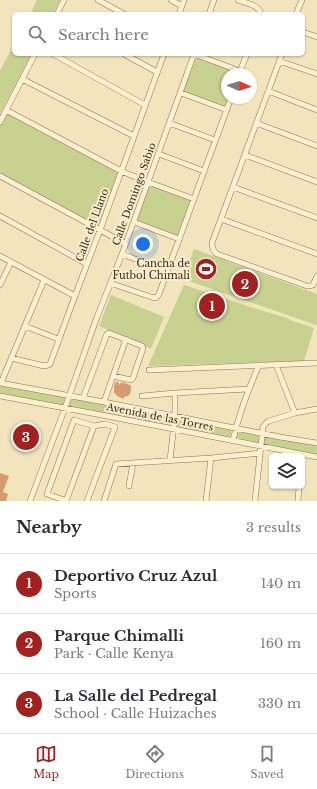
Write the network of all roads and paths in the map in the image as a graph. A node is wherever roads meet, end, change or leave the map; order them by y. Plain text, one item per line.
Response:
1 (64, 0) edge
2 (98, 0) edge
3 (171, 0) edge
4 (184, 0) edge
5 (214, 0) edge
6 (238, 0) edge
7 (302, 0) edge
8 (182, 6) junction
9 (58, 12) edge
10 (120, 12) edge
11 (180, 12) edge
12 (210, 12) edge
13 (261, 12) edge
14 (297, 12) edge
15 (305, 33) edge
16 (317, 38) edge
17 (34, 56) edge
18 (57, 56) edge
19 (128, 56) edge
20 (163, 56) edge
21 (193, 56) edge
22 (199, 56) edge
23 (246, 56) edge
24 (281, 56) edge
25 (279, 60) junction
26 (230, 68) edge
27 (242, 68) edge
28 (158, 72) junction
29 (317, 74) edge
30 (22, 79) junction
31 (268, 91) junction
32 (181, 93) junction
33 (229, 104) edge
34 (145, 105) junction
35 (6, 110) junction
36 (227, 110) junction
37 (317, 110) edge
38 (0, 122) edge
39 (169, 123) junction
40 (256, 124) junction
41 (134, 136) junction
42 (215, 140) junction
43 (317, 146) edge
44 (159, 154) junction
45 (245, 155) junction
46 (121, 171) junction
47 (204, 171) junction
48 (0, 176) edge
49 (148, 182) junction
50 (317, 182) edge
51 (233, 187) junction
52 (194, 199) junction
53 (0, 216) edge
54 (317, 218) edge
55 (221, 219) junction
56 (134, 222) junction
57 (100, 230) junction
58 (179, 239) junction
59 (126, 244) junction
60 (122, 254) junction
61 (317, 254) edge
62 (0, 256) edge
63 (11, 262) junction
64 (87, 264) junction
65 (167, 271) junction
66 (317, 276) edge
67 (44, 280) junction
68 (110, 283) junction
69 (0, 285) edge
70 (75, 296) junction
71 (25, 326) junction
72 (58, 339) junction
73 (126, 339) junction
74 (11, 358) junction
75 (317, 363) edge
76 (259, 365) junction
77 (276, 365) junction
78 (150, 370) dead end
79 (113, 376) junction
80 (0, 383) edge
81 (248, 389) junction
82 (175, 393) junction
83 (69, 395) junction
84 (0, 396) edge
85 (142, 396) dead end
86 (83, 398) junction
87 (104, 402) junction
88 (65, 408) junction
89 (317, 409) edge
90 (295, 413) junction
91 (107, 416) junction
92 (175, 416) junction
93 (105, 424) junction
94 (94, 426) junction
95 (236, 428) junction
96 (174, 429) junction
97 (262, 433) junction
98 (233, 440) junction
99 (317, 443) edge
100 (261, 446) junction
101 (260, 453) junction
102 (293, 453) edge
103 (305, 455) edge
104 (317, 457) edge
105 (211, 458) junction
106 (170, 460) junction
107 (133, 463) junction
108 (129, 486) dead end
109 (299, 489) edge
110 (30, 501) edge
111 (67, 501) edge
112 (87, 501) edge
113 (104, 501) edge
114 (206, 501) edge
115 (255, 501) edge
116 (298, 501) edge

1 - 9 street
2 - 10 street
3 - 8 street
4 - 8 street
5 - 12 street
6 - 13 street
7 - 14 street
8 - 11 street
15 - 16 street
17 - 30 street
18 - 34 street
19 - 28 street
20 - 28 street, Calle del Llano
21 - 32 street, Calle Domingo Sabio
22 - 26 street
23 - 27 street
24 - 25 street
25 - 29 street
25 - 31 street
28 - 34 street, Calle del Llano
30 - 35 street
30 - 41 street
31 - 37 street
31 - 40 street
32 - 36 street
32 - 39 street, Calle Domingo Sabio
33 - 36 street
34 - 41 street, Calle del Llano
35 - 38 street
35 - 46 street
36 - 42 street
39 - 42 street
39 - 44 street, Calle Domingo Sabio
40 - 43 street
40 - 45 street
41 - 46 street, Calle del Llano
42 - 47 street
44 - 47 street
44 - 49 street, Calle Domingo Sabio
45 - 50 street
45 - 51 street
46 - 49 street
46 - 57 street, Calle del Llano
47 - 52 street
48 - 57 street
49 - 52 street
49 - 56 street, Calle Domingo Sabio
51 - 54 street
51 - 55 street
52 - 58 street
53 - 64 street
55 - 61 street
55 - 66 street
56 - 58 street
56 - 59 street, Calle Domingo Sabio
57 - 59 street
57 - 64 street, Calle del Llano
58 - 65 street
59 - 60 street, Calle Domingo Sabio
60 - 65 street
60 - 68 street, Calle Domingo Sabio
62 - 63 street
63 - 67 street
63 - 69 street
64 - 70 street, Calle del Llano
65 - 68 street
67 - 70 street
67 - 71 street
68 - 83 street, Calle Domingo Sabio
70 - 72 street, Calle del Llano
71 - 72 street
71 - 74 street
72 - 74 street, Calle del Llano
73 - 79 street
73 - 79 street
73 - 86 street
74 - 80 street
75 - 77 street
76 - 77 street
76 - 78 street
76 - 81 street
77 - 90 street
79 - 87 street
80 - 83 street, Avenida de las Torres
81 - 82 street
81 - 95 street
82 - 85 street
82 - 92 street
83 - 86 street, Avenida de las Torres
83 - 88 street, Calle Domingo Sabio
84 - 88 street, Avenida de las Torres
86 - 87 street, Avenida de las Torres
87 - 92 street, Avenida de las Torres
88 - 91 street, Avenida de las Torres
88 - 110 street, Calle Domingo Sabio
89 - 90 street
90 - 97 street
91 - 93 street
91 - 96 street, Avenida de las Torres
92 - 95 street, Avenida de las Torres
92 - 96 street
93 - 94 street
93 - 112 street
94 - 111 street
94 - 111 street
95 - 97 street, Avenida de las Torres
95 - 98 street
96 - 98 street, Avenida de las Torres
96 - 106 street
97 - 99 street, Avenida de las Torres
97 - 100 street
98 - 100 street, Avenida de las Torres
100 - 101 street
100 - 102 street, Avenida de las Torres
101 - 105 street
101 - 115 street
103 - 104 street, Avenida de las Torres
105 - 106 street
105 - 114 street
106 - 107 street
107 - 108 street
107 - 113 street
109 - 116 street

